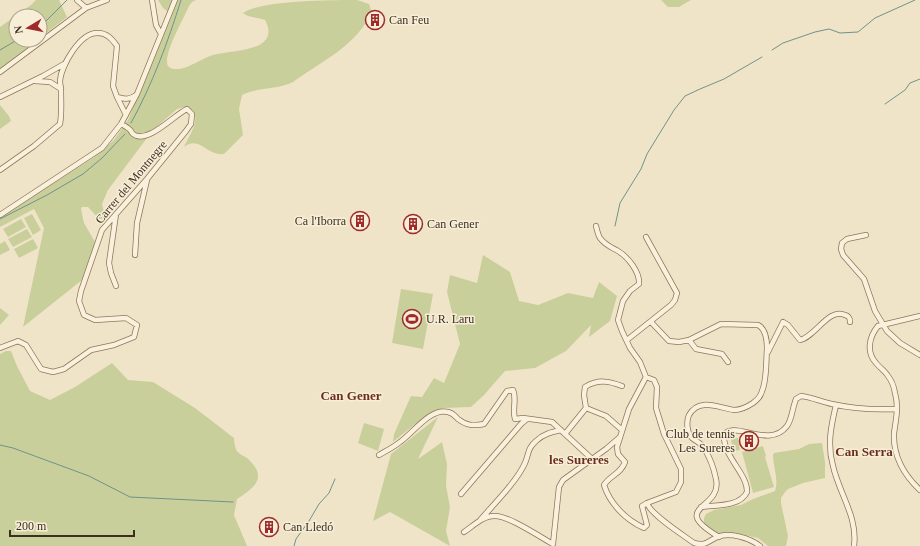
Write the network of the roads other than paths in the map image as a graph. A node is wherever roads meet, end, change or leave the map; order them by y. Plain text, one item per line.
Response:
1 (77, 0) edge
2 (107, 0) edge
3 (152, 0) edge
4 (175, 0) edge
5 (86, 8) junction
6 (161, 34) junction
7 (64, 64) junction
8 (0, 72) edge
9 (32, 81) junction
10 (61, 89) junction
11 (137, 94) junction
12 (0, 97) edge
13 (117, 97) junction
14 (126, 115) junction
15 (121, 124) junction
16 (0, 170) edge
17 (147, 179) junction
18 (116, 214) junction
19 (0, 215) edge
20 (596, 226) dead end
21 (866, 235) dead end
22 (646, 238) dead end
23 (135, 255) dead end
24 (116, 286) dead end
25 (920, 316) edge
26 (651, 322) junction
27 (850, 322) dead end
28 (883, 325) junction
29 (627, 340) junction
30 (689, 340) junction
31 (0, 348) edge
32 (766, 355) junction
33 (920, 355) edge
34 (728, 362) dead end
35 (646, 377) junction
36 (622, 386) dead end
37 (836, 405) junction
38 (586, 408) junction
39 (897, 409) junction
40 (527, 419) junction
41 (622, 430) junction
42 (563, 432) junction
43 (620, 437) junction
44 (379, 455) dead end
45 (592, 459) junction
46 (920, 490) edge
47 (461, 494) dead end
48 (647, 503) junction
49 (701, 507) junction
50 (480, 520) junction
51 (464, 532) dead end
52 (718, 537) junction
53 (760, 546) edge
54 (854, 546) edge

1 - 5 street
2 - 5 street
3 - 6 street
4 - 6 street
5 - 8 street
6 - 11 street
7 - 9 street
7 - 10 street
7 - 13 street
9 - 10 street
9 - 12 street
10 - 16 street
11 - 13 street
11 - 14 street
13 - 14 street
14 - 15 street
15 - 17 street, Carrer del Montnegre
15 - 19 street
17 - 18 street, Carrer del Montnegre
17 - 23 street
18 - 24 street
18 - 31 street, Carrer del Montnegre
20 - 29 street
21 - 28 street
22 - 26 street
25 - 28 street
26 - 29 street
26 - 30 street
27 - 32 street
28 - 33 street
28 - 39 street
29 - 35 street
30 - 32 street
30 - 34 street
32 - 49 street
35 - 41 street
35 - 48 street
36 - 38 street
37 - 39 street
37 - 49 street
37 - 54 street
38 - 41 street
38 - 42 street
39 - 46 street
40 - 42 street
40 - 44 street
40 - 47 street
41 - 43 street
42 - 45 street
42 - 50 street
43 - 45 street
43 - 48 street
45 - 50 street
48 - 52 street
49 - 52 street
50 - 51 street
52 - 53 street

